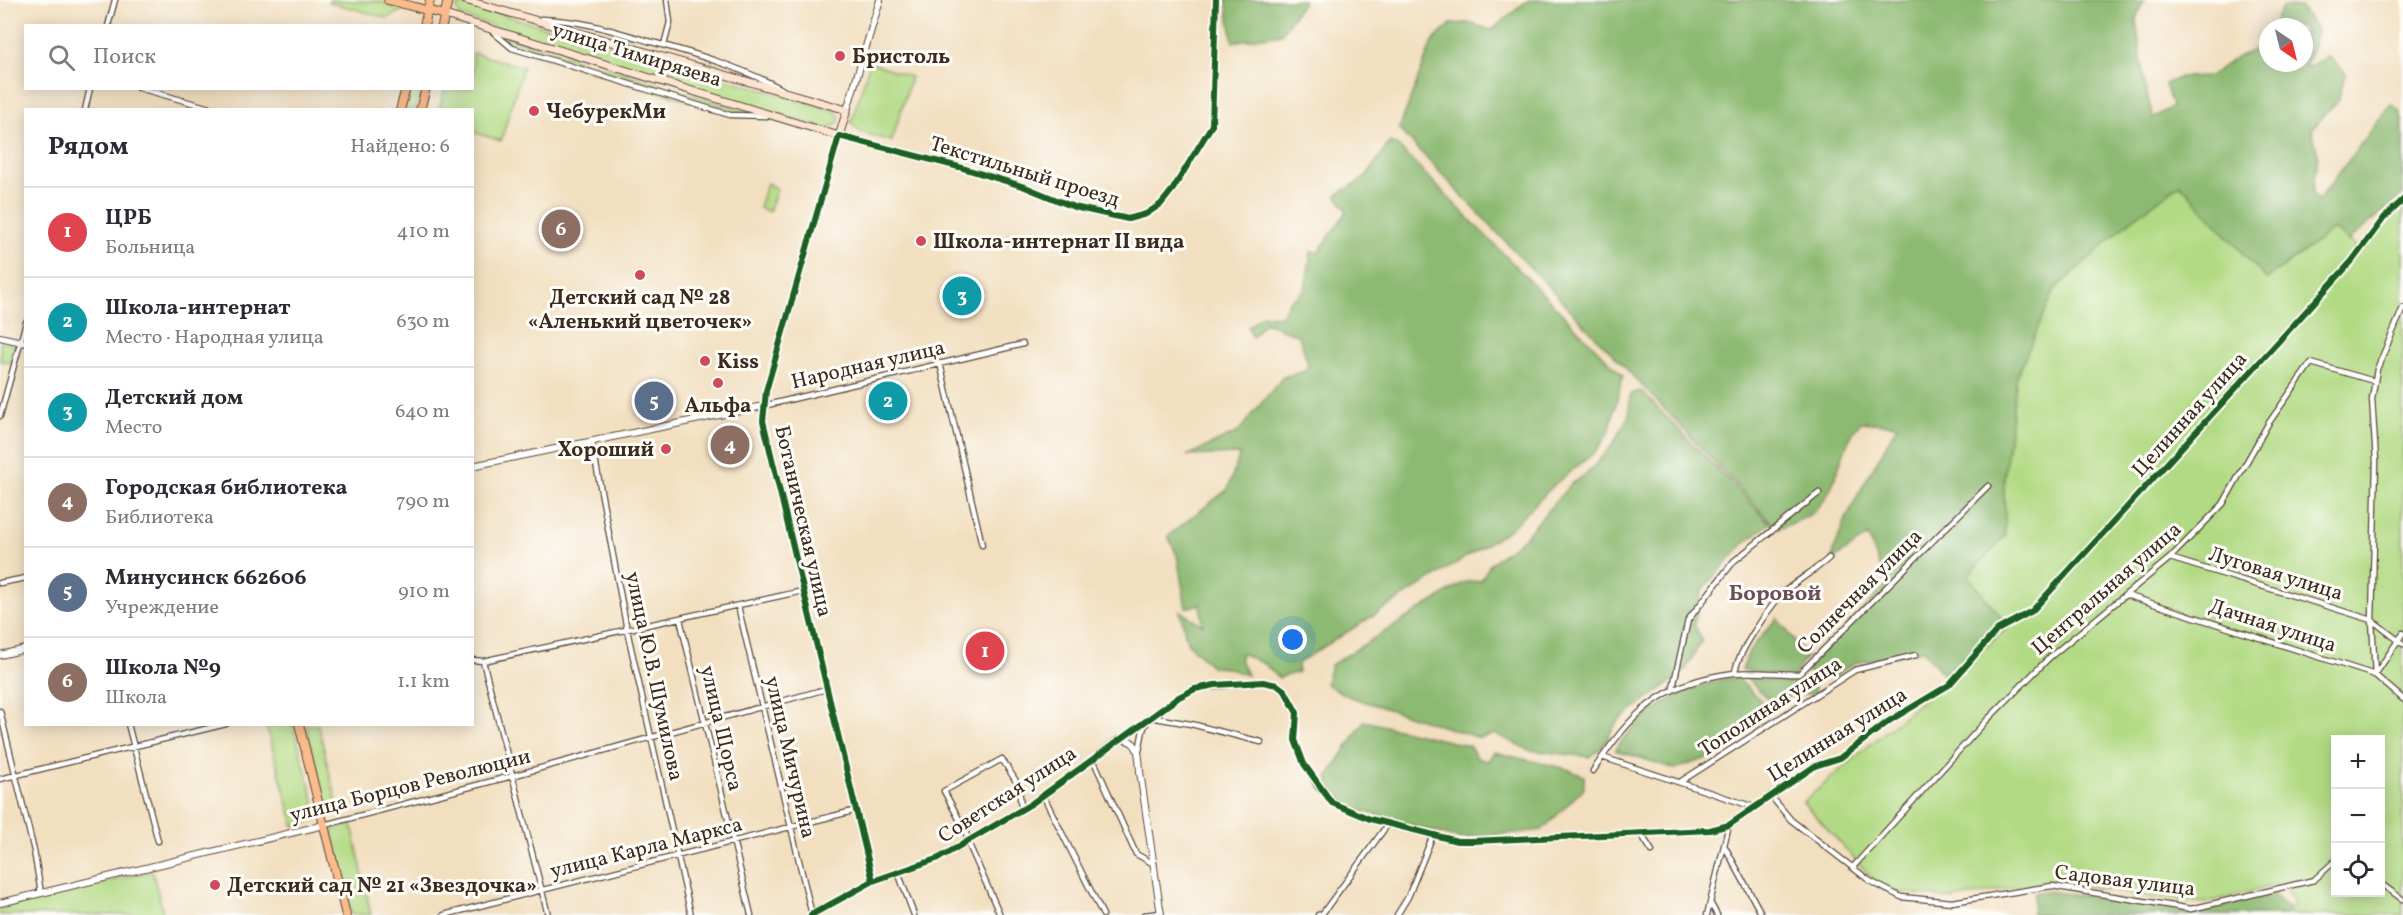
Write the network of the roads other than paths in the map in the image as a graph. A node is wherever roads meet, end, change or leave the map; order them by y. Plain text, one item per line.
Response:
1 (115, 0) edge
2 (388, 0) edge
3 (430, 0) edge
4 (448, 0) edge
5 (465, 0) edge
6 (667, 0) edge
7 (880, 0) edge
8 (1216, 0) edge
9 (428, 11) junction
10 (445, 15) junction
11 (531, 19) junction
12 (109, 24) edge
13 (425, 24) edge
14 (443, 24) edge
15 (487, 27) junction
16 (664, 45) junction
17 (89, 90) edge
18 (146, 90) edge
19 (405, 90) edge
20 (425, 90) edge
21 (792, 94) junction
22 (85, 108) edge
23 (210, 108) edge
24 (401, 108) edge
25 (421, 108) edge
26 (847, 110) junction
27 (776, 116) junction
28 (839, 136) junction
29 (2403, 200) edge
30 (2403, 308) edge
31 (0, 337) edge
32 (23, 342) edge
33 (1023, 344) dead end
34 (940, 363) junction
35 (2374, 381) junction
36 (763, 406) junction
37 (0, 416) edge
38 (592, 442) junction
39 (474, 466) edge
40 (1988, 486) dead end
41 (1819, 493) dead end
42 (982, 545) dead end
43 (1829, 558) dead end
44 (2170, 558) junction
45 (24, 578) edge
46 (0, 584) edge
47 (803, 591) junction
48 (2126, 595) junction
49 (738, 606) junction
50 (680, 619) junction
51 (2372, 620) junction
52 (627, 630) junction
53 (2403, 633) edge
54 (2398, 640) junction
55 (2403, 644) edge
56 (24, 649) edge
57 (0, 655) edge
58 (1916, 655) dead end
59 (474, 660) edge
60 (483, 661) junction
61 (1735, 673) junction
62 (2375, 675) junction
63 (1277, 685) joint
64 (1673, 687) junction
65 (826, 689) junction
66 (2403, 699) edge
67 (762, 707) junction
68 (0, 711) edge
69 (1149, 717) junction
70 (704, 723) junction
71 (128, 726) edge
72 (218, 726) edge
73 (299, 726) edge
74 (651, 737) junction
75 (1119, 739) junction
76 (1261, 742) dead end
77 (133, 747) junction
78 (1139, 751) junction
79 (1602, 757) junction
80 (1093, 759) junction
81 (1593, 771) dead end
82 (15, 775) junction
83 (512, 776) junction
84 (0, 779) edge
85 (1680, 782) junction
86 (1043, 795) junction
87 (1770, 795) junction
88 (1754, 807) junction
89 (1022, 808) junction
90 (857, 809) junction
91 (1388, 824) junction
92 (324, 825) junction
93 (1729, 825) junction
94 (790, 828) junction
95 (1641, 834) junction
96 (1433, 835) junction
97 (967, 840) junction
98 (158, 841) dead end
99 (731, 842) junction
100 (1725, 847) junction
101 (1652, 851) dead end
102 (676, 856) junction
103 (1154, 864) junction
104 (2331, 865) edge
105 (1853, 867) junction
106 (898, 872) junction
107 (873, 880) junction
108 (2385, 887) edge
109 (541, 891) junction
110 (41, 893) junction
111 (2402, 899) edge
112 (0, 903) edge
113 (1710, 903) junction
114 (1161, 914) edge
115 (346, 915) edge
116 (444, 915) edge
117 (548, 915) edge
118 (691, 915) edge
119 (751, 915) edge
120 (812, 915) edge
121 (914, 915) edge
122 (1000, 915) edge
123 (1103, 915) edge
124 (1144, 915) edge
125 (1318, 915) edge
126 (1398, 915) edge
127 (1707, 915) edge
128 (1717, 915) edge
129 (1762, 915) edge

1 - 12 street
2 - 9 main road, улица Тимирязева
3 - 9 main road
4 - 10 main road
5 - 11 main road, улица Тимирязева
6 - 16 street
7 - 26 street, Ботаническая улица
8 - 28 street, Текстильный проезд
9 - 10 main road, улица Тимирязева
9 - 13 main road
10 - 14 main road
10 - 15 main road, улица Тимирязева
11 - 16 street
11 - 21 main road, улица Тимирязева
15 - 27 main road, улица Тимирязева
15 - 27 street
16 - 21 street
17 - 22 street
18 - 23 street
19 - 24 main road
20 - 25 main road
21 - 26 main road, улица Тимирязева
26 - 28 main road, Ботаническая улица
27 - 28 main road, улица Тимирязева
28 - 36 street, Ботаническая улица
29 - 87 street, Целинная улица
30 - 35 street
31 - 32 street
32 - 37 street
33 - 34 street, Народная улица
34 - 36 street, Народная улица
34 - 42 street
35 - 44 street, Центральная улица
35 - 51 street
36 - 38 street, Народная улица
36 - 47 street, Ботаническая улица
38 - 39 street, Народная улица
38 - 52 street, улица Ю.В. Шумилова
40 - 61 street, Солнечная улица
41 - 64 street
43 - 61 street
44 - 48 street, Центральная улица
44 - 51 street, Луговая улица
45 - 46 street
47 - 49 street
47 - 65 street, Ботаническая улица
48 - 62 street, Дачная улица
48 - 105 street, Центральная улица
49 - 50 street
49 - 67 street, улица Мичурина
50 - 52 street
50 - 70 street, улица Щорса
51 - 54 street
51 - 62 street
52 - 60 street
52 - 74 street, улица Ю.В. Шумилова
53 - 54 street
54 - 55 street
54 - 62 street
56 - 57 street
58 - 85 street, Тополиная улица
59 - 60 street
60 - 83 street
61 - 64 street, Солнечная улица
62 - 66 street, Дачная улица
63 - 69 street, Советская улица
63 - 91 street, Целинная улица
64 - 79 street, Солнечная улица
65 - 67 street, улица Борцов Революции
65 - 90 street, Ботаническая улица
67 - 70 street, улица Борцов Революции
67 - 94 street, улица Мичурина
68 - 82 street
69 - 75 street, Советская улица
69 - 76 street
69 - 78 street
70 - 74 street, улица Борцов Революции
70 - 99 street, улица Щорса
71 - 77 street
72 - 77 street
73 - 92 main road
74 - 83 street, улица Борцов Революции
74 - 102 street, улица Ю.В. Шумилова
75 - 78 street
75 - 80 street, Советская улица
77 - 82 street
77 - 98 street
78 - 103 street
79 - 81 street, Солнечная улица
79 - 85 street
80 - 86 street, Советская улица
80 - 103 street
82 - 84 street
82 - 110 street
83 - 92 street, улица Борцов Революции
83 - 109 street
85 - 88 street
86 - 89 street, Советская улица
86 - 123 street
87 - 88 street, Целинная улица
87 - 105 street, Садовая улица
88 - 93 street, Целинная улица
89 - 97 street, Советская улица
89 - 97 street
90 - 94 street, улица Карла Маркса
90 - 107 street, Ботаническая улица
91 - 96 street, Целинная улица
91 - 125 street
92 - 110 street, улица Борцов Революции
92 - 115 main road
93 - 95 street, Целинная улица
93 - 100 street
94 - 99 street, улица Карла Маркса
94 - 120 street, улица Мичурина
95 - 96 street, Целинная улица
95 - 101 street
96 - 126 street
97 - 106 street, Советская улица
97 - 122 street
99 - 102 street, улица Карла Маркса
99 - 119 street, улица Щорса
100 - 113 street
100 - 129 street
102 - 109 street, улица Карла Маркса
102 - 118 street, улица Ю.В. Шумилова
103 - 114 street
104 - 105 street, Садовая улица
106 - 107 street, Советская улица
106 - 121 street
107 - 120 street, Советская улица
108 - 111 street
109 - 116 street, улица Карла Маркса
109 - 117 street
110 - 112 street, улица Борцов Революции
113 - 127 street
113 - 128 street
114 - 124 street

